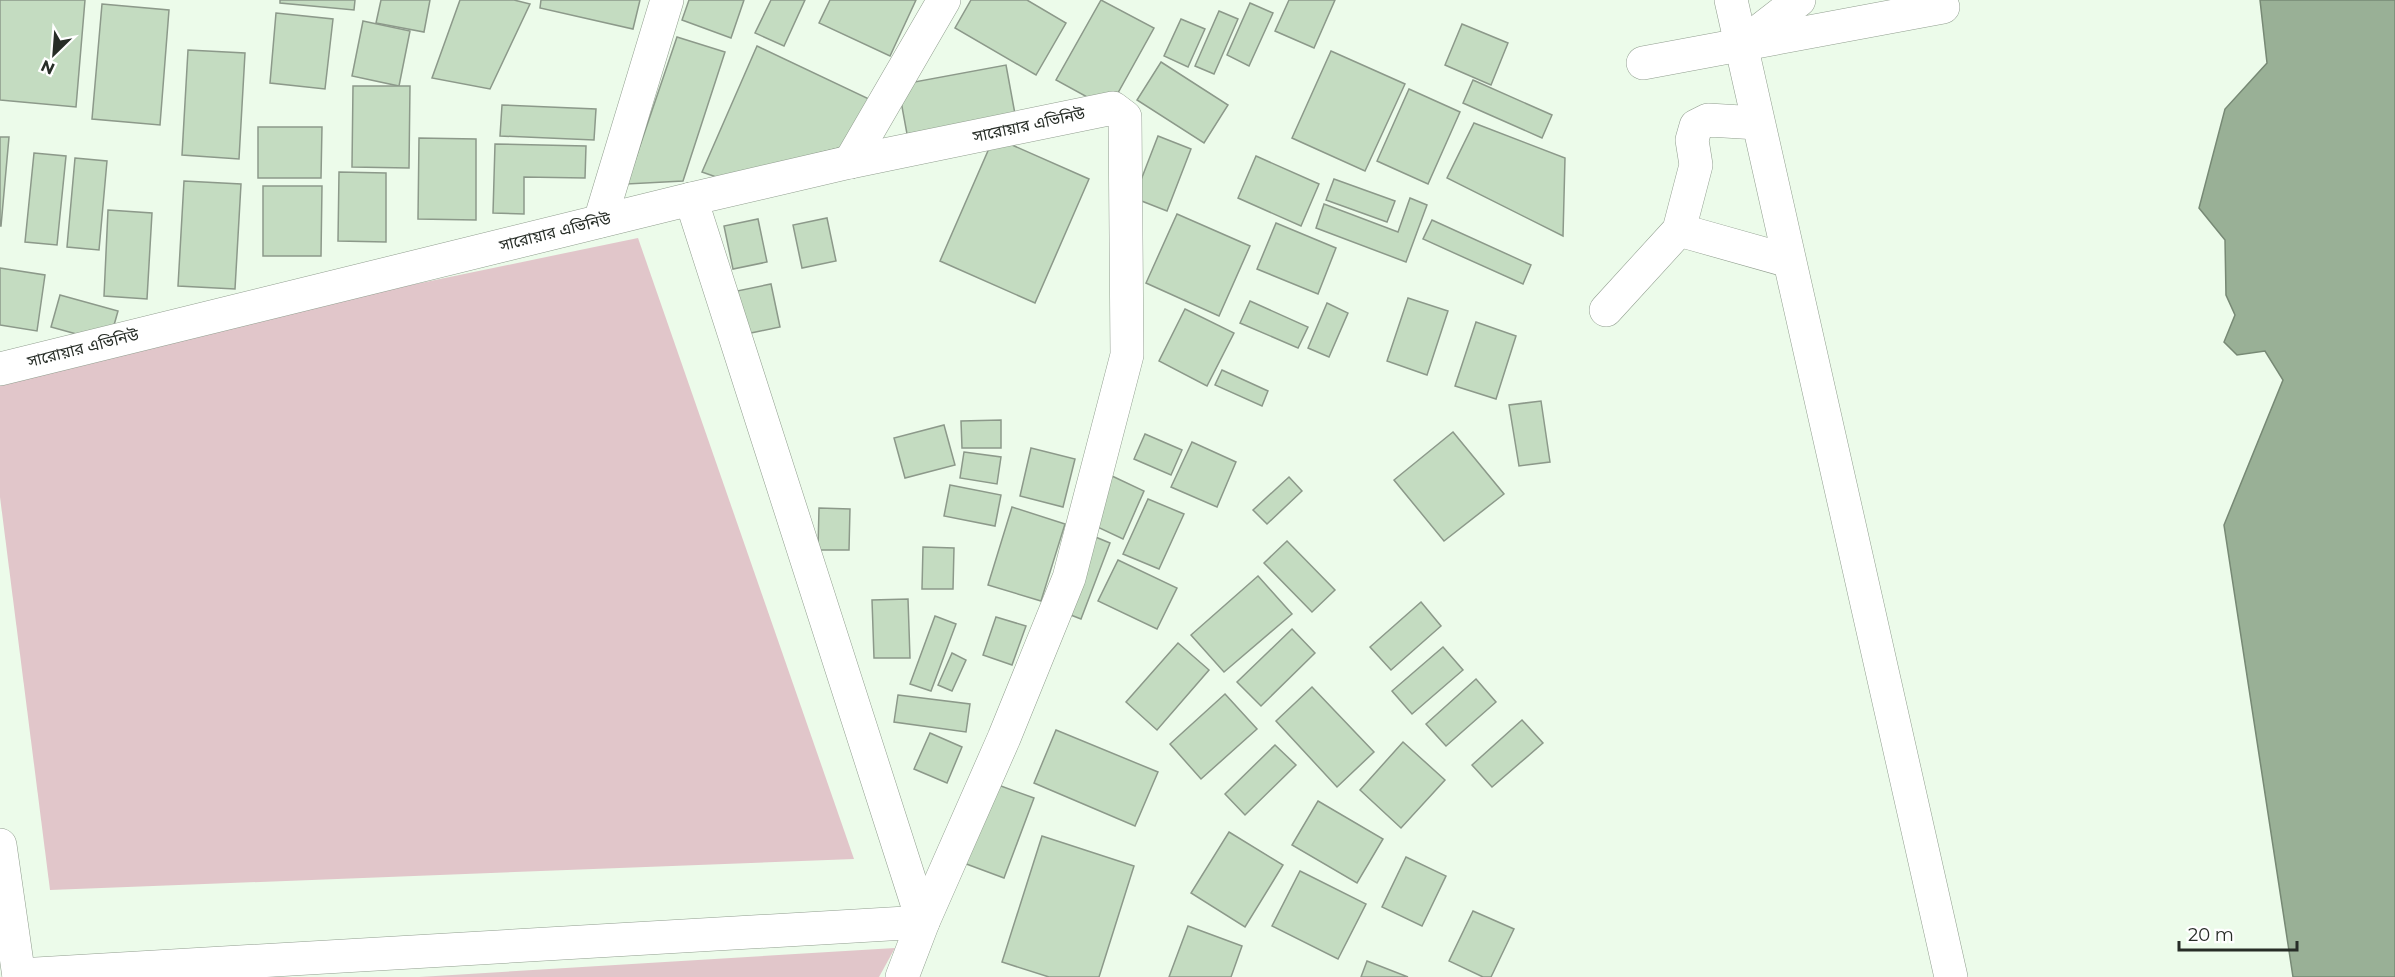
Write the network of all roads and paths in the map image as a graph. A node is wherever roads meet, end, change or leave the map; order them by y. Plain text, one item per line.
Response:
1 (667, 0) edge
2 (944, 0) edge
3 (1731, 0) edge
4 (1799, 0) edge
5 (1943, 7) dead end
6 (1741, 45) junction
7 (1643, 63) dead end
8 (1758, 123) junction
9 (850, 162) junction
10 (691, 199) junction
11 (600, 221) junction
12 (1679, 230) junction
13 (1789, 261) junction
14 (1605, 310) dead end
15 (0, 369) edge
16 (0, 845) edge
17 (923, 922) junction
18 (19, 976) edge
19 (902, 977) edge
20 (1951, 977) edge

1 - 11 street
2 - 9 street
3 - 6 street
4 - 6 street
5 - 6 street
6 - 7 street
6 - 8 street
8 - 12 street
8 - 13 street
9 - 10 street, সারোয়ার এভিনিউ
9 - 17 street, সারোয়ার এভিনিউ
10 - 11 street, সারোয়ার এভিনিউ
10 - 17 street
11 - 15 street, সারোয়ার এভিনিউ
12 - 13 street
12 - 14 street
13 - 20 street
16 - 18 street
17 - 18 street
17 - 19 street

